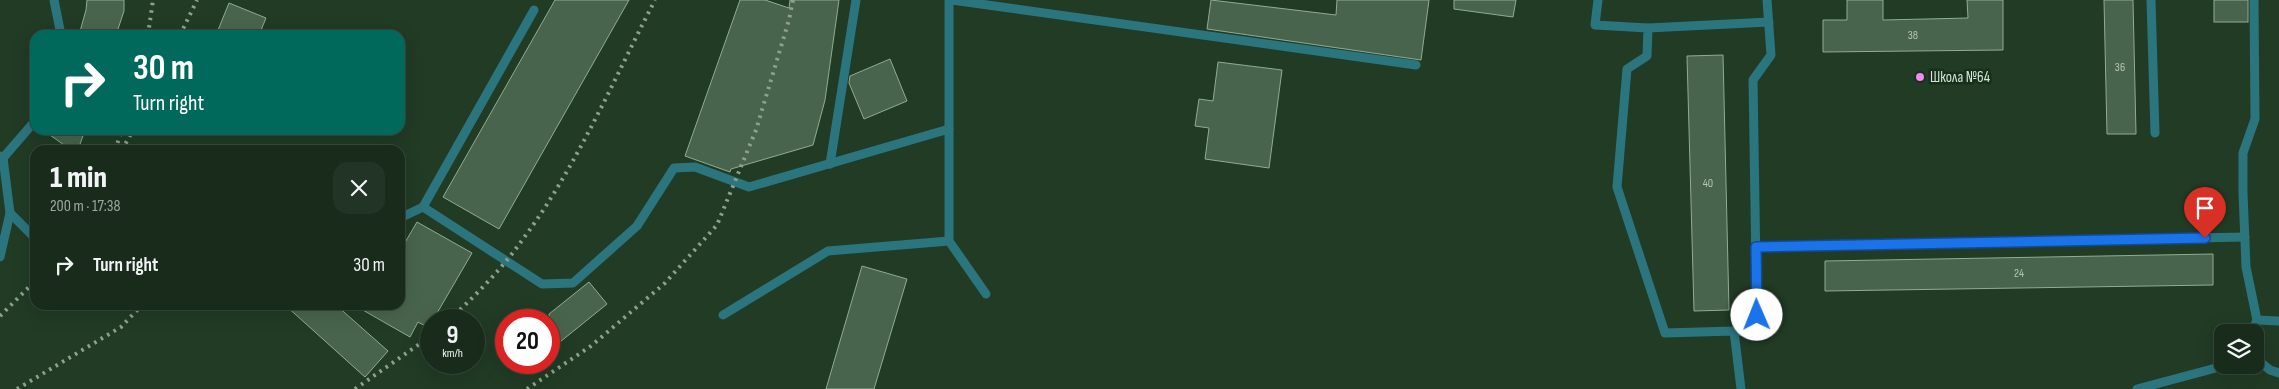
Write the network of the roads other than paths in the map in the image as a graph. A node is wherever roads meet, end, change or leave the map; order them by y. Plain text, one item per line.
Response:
1 (54, 0) edge
2 (856, 0) edge
3 (951, 0) edge
4 (1598, 0) edge
5 (1767, 0) edge
6 (2151, 0) edge
7 (2254, 0) edge
8 (534, 10) dead end
9 (1768, 22) junction
10 (1648, 28) junction
11 (60, 30) edge
12 (1416, 65) dead end
13 (30, 126) edge
14 (949, 129) junction
15 (2155, 133) dead end
16 (2, 157) edge
17 (830, 164) junction
18 (423, 207) junction
19 (10, 213) junction
20 (405, 216) edge
21 (30, 233) edge
22 (2244, 237) junction
23 (949, 241) junction
24 (1756, 247) junction
25 (0, 257) edge
26 (986, 294) dead end
27 (722, 315) dead end
28 (2257, 320) junction
29 (2279, 321) edge
30 (2255, 324) edge
31 (1734, 331) junction
32 (2264, 365) edge
33 (2214, 368) edge
34 (2279, 373) edge
35 (1740, 389) edge
36 (2137, 389) edge

1 - 11 lane
2 - 17 lane
3 - 12 lane
3 - 14 lane
4 - 10 lane
5 - 9 lane
6 - 15 lane
7 - 22 lane
8 - 18 lane
9 - 10 lane
9 - 24 lane
10 - 31 lane
13 - 16 lane
14 - 17 lane
14 - 23 lane
16 - 19 lane
17 - 18 lane
18 - 20 lane
19 - 21 lane
19 - 25 lane
22 - 24 lane
22 - 28 lane
23 - 26 lane
23 - 27 lane
24 - 31 lane
28 - 29 lane
28 - 30 lane
31 - 35 lane
32 - 34 lane
33 - 36 lane

